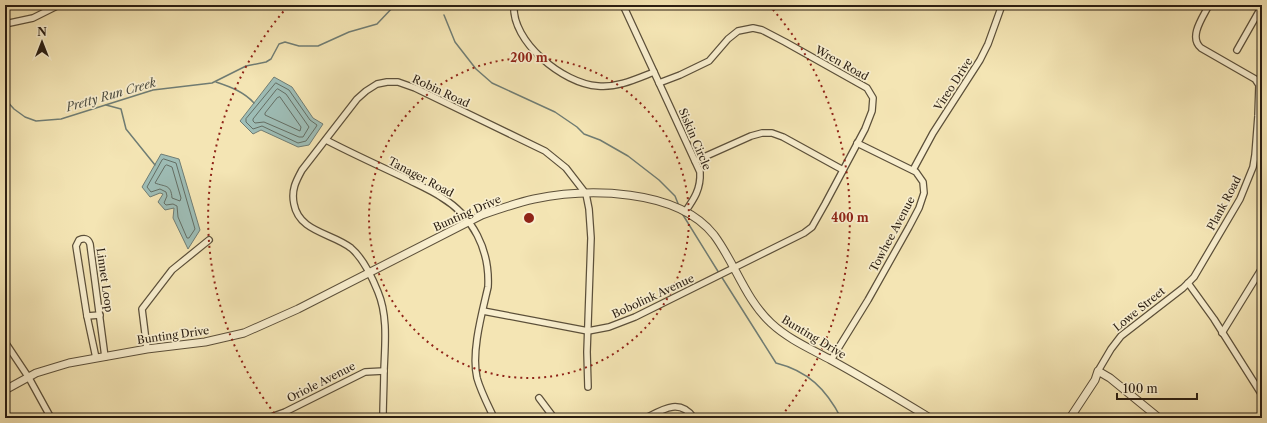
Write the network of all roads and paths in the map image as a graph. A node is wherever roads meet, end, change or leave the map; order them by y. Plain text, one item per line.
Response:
1 (59, 5) edge
2 (514, 5) edge
3 (623, 5) edge
4 (1002, 5) edge
5 (1209, 5) edge
6 (1262, 6) edge
7 (1259, 18) edge
8 (5, 24) edge
9 (1237, 50) dead end
10 (654, 72) junction
11 (659, 83) junction
12 (326, 140) junction
13 (857, 143) junction
14 (695, 161) junction
15 (843, 170) junction
16 (913, 170) junction
17 (586, 194) junction
18 (685, 212) junction
19 (468, 222) junction
20 (210, 240) dead end
21 (733, 268) junction
22 (1262, 268) edge
23 (369, 272) junction
24 (1188, 283) junction
25 (483, 311) junction
26 (100, 315) junction
27 (87, 316) junction
28 (588, 330) junction
29 (1222, 333) junction
30 (7, 345) dead end
31 (147, 349) junction
32 (105, 357) junction
33 (96, 358) junction
34 (831, 360) junction
35 (384, 371) junction
36 (1098, 371) junction
37 (28, 378) junction
38 (588, 387) dead end
39 (5, 390) edge
40 (1262, 394) edge
41 (539, 398) dead end
42 (51, 418) edge
43 (268, 418) edge
44 (383, 418) edge
45 (494, 418) edge
46 (554, 418) edge
47 (646, 418) edge
48 (694, 418) edge
49 (930, 418) edge
50 (1070, 418) edge
51 (1159, 418) edge

1 - 8 street
2 - 10 street
3 - 10 street, Siskin Circle
4 - 16 street, Vireo Drive
5 - 24 street, Plank Road
6 - 7 street
7 - 9 street
10 - 11 street, Siskin Circle
11 - 13 street, Wren Road
11 - 14 street, Siskin Circle
12 - 17 street, Robin Road
12 - 19 street, Tanager Road
12 - 23 street, Robin Road
13 - 15 street, Wren Road
13 - 16 street, Towhee Avenue
14 - 15 street
14 - 18 street, Siskin Circle
15 - 21 street, Wren Road
16 - 34 street, Towhee Avenue
17 - 18 street, Bunting Drive
17 - 19 street, Bunting Drive
17 - 28 street, Robin Road
18 - 21 street, Bunting Drive
19 - 23 street, Bunting Drive
19 - 25 street, Tanager Road
20 - 31 street
21 - 28 street, Bobolink Avenue
21 - 34 street, Bunting Drive
22 - 29 street
23 - 31 street, Bunting Drive
23 - 35 street, Robin Road
24 - 29 street
24 - 36 street, Lowe Street
25 - 28 street, Bobolink Avenue
25 - 45 street, Tanager Road
26 - 27 street
26 - 27 street, Linnet Loop
26 - 32 street, Linnet Loop
27 - 33 street, Linnet Loop
28 - 38 street, Robin Road
29 - 40 street
30 - 37 street
31 - 32 street, Bunting Drive
32 - 33 street, Bunting Drive
33 - 37 street, Bunting Drive
34 - 49 street, Bunting Drive
35 - 43 street, Oriole Avenue
35 - 44 street, Robin Road
36 - 50 street, Lowe Street
36 - 51 street
37 - 39 street, Bunting Drive
37 - 42 street
41 - 46 street
47 - 48 street

